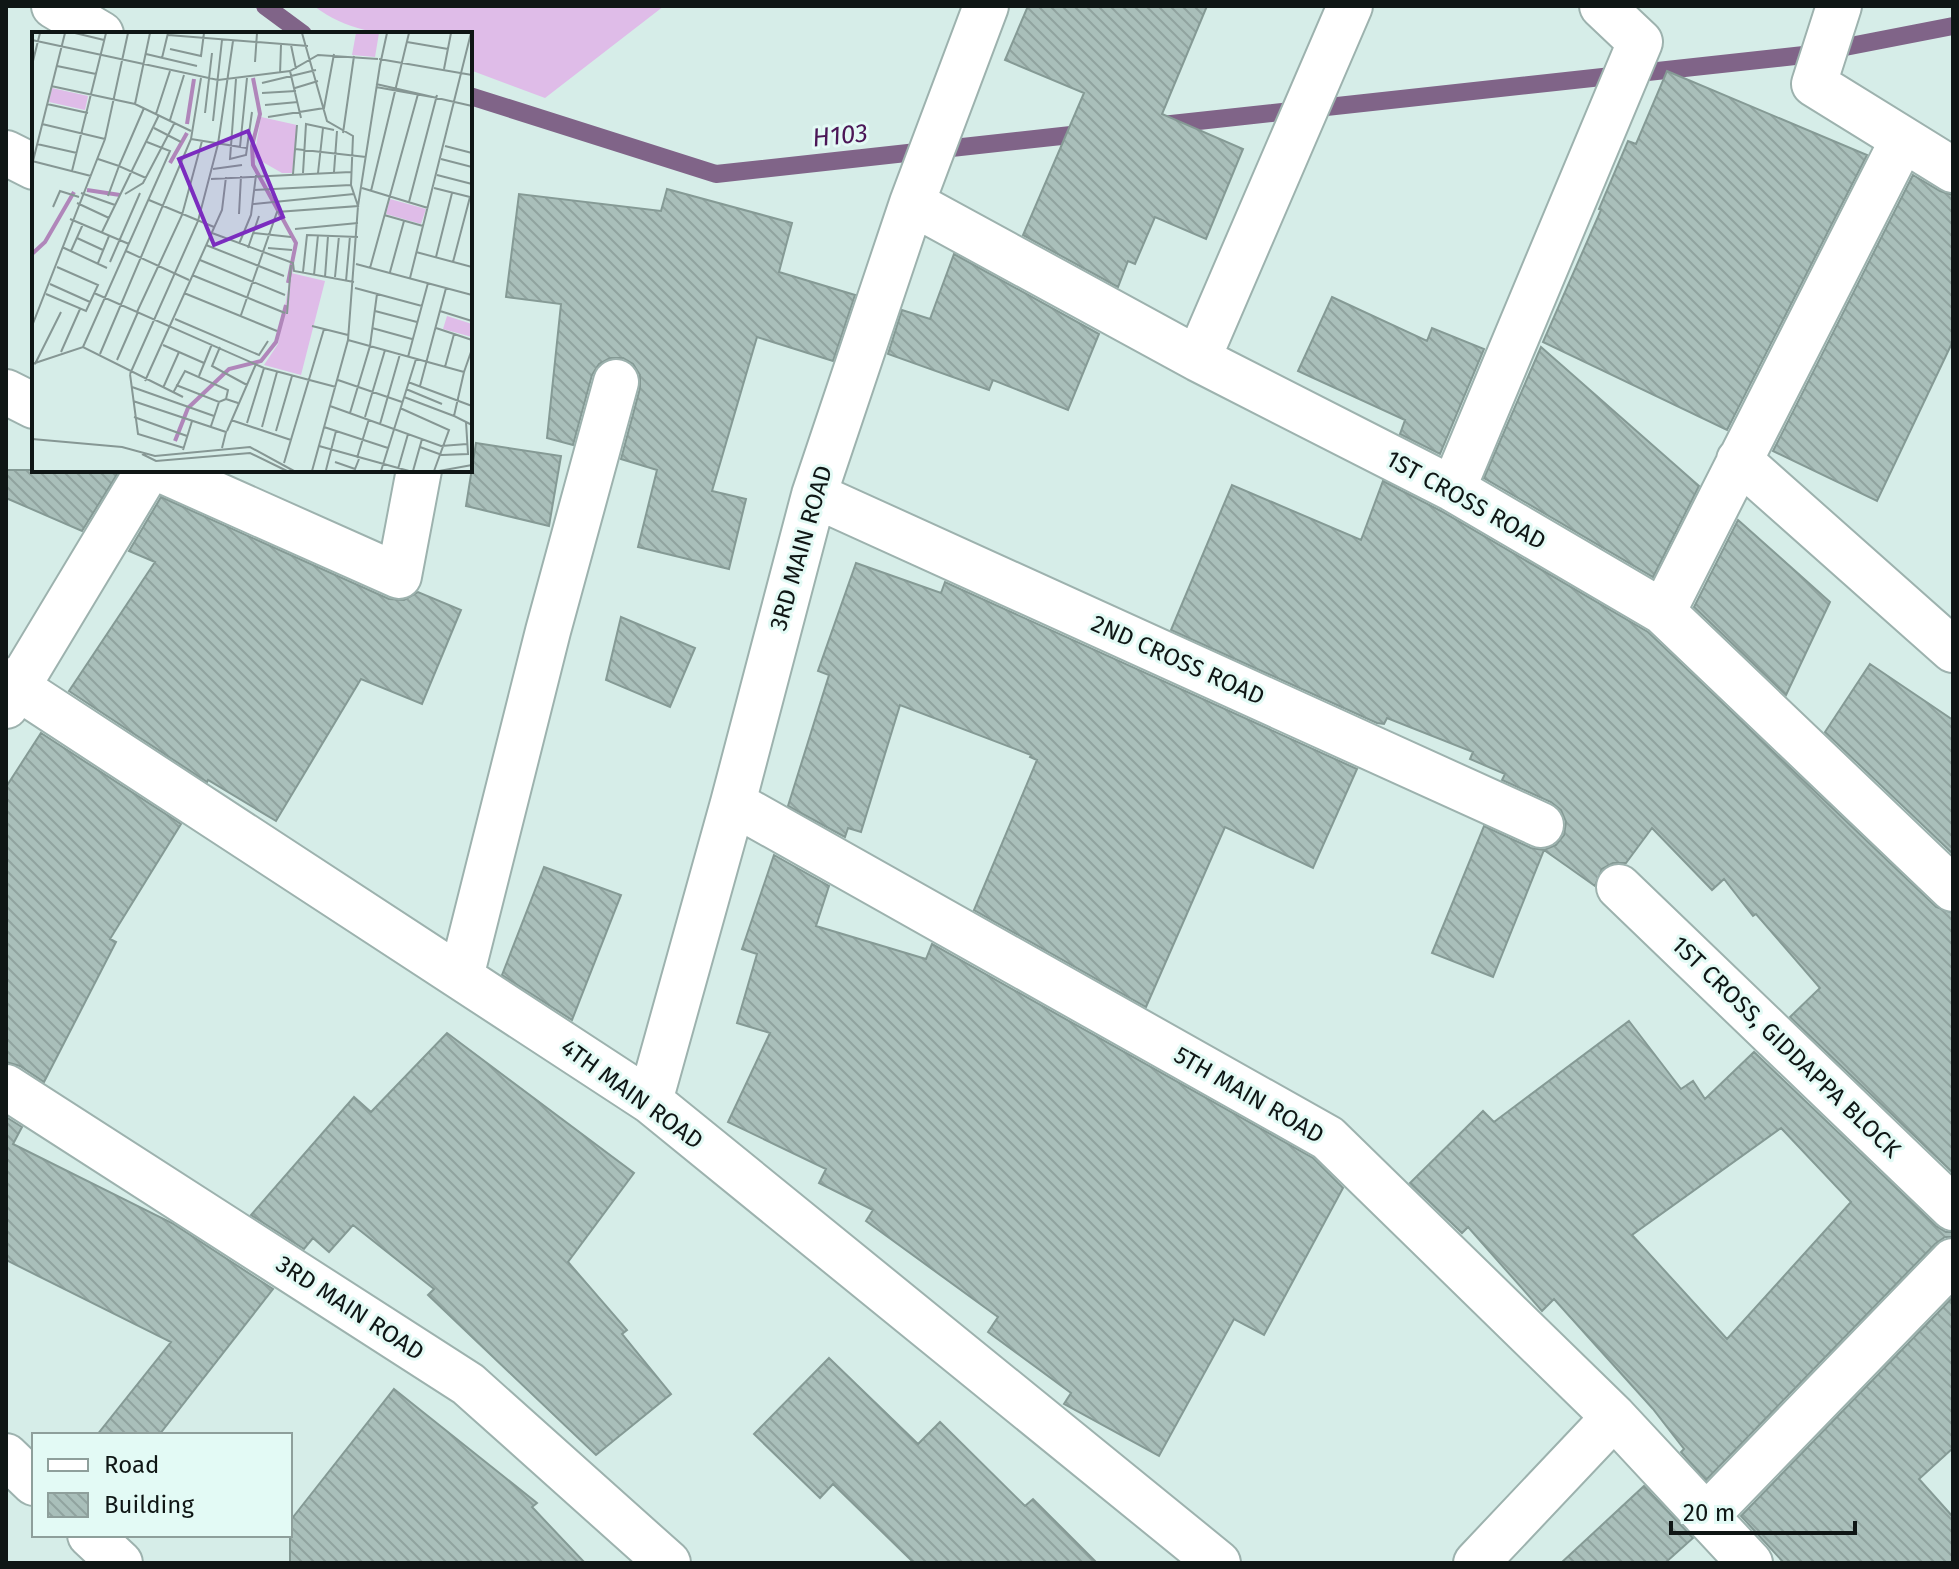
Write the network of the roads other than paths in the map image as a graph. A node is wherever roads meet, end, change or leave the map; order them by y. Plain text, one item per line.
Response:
1 (54, 6) edge
2 (986, 6) edge
3 (1350, 6) edge
4 (1602, 6) edge
5 (1837, 13) edge
6 (98, 32) edge
7 (1903, 139) junction
8 (6, 153) edge
9 (32, 166) edge
10 (1953, 170) edge
11 (916, 192) junction
12 (1198, 359) junction
13 (616, 382) dead end
14 (6, 392) edge
15 (32, 405) edge
16 (1739, 460) junction
17 (147, 472) edge
18 (165, 472) edge
19 (419, 472) edge
20 (1453, 489) junction
21 (814, 495) junction
22 (1663, 612) junction
23 (1953, 650) edge
24 (10, 691) edge
25 (733, 803) junction
26 (1541, 825) dead end
27 (1619, 887) dead end
28 (1953, 889) edge
29 (461, 977) junction
30 (6, 1087) edge
31 (650, 1101) junction
32 (1953, 1208) edge
33 (1953, 1261) edge
34 (1614, 1417) junction
35 (6, 1456) edge
36 (32, 1481) edge
37 (1706, 1516) junction
38 (92, 1537) edge
39 (120, 1563) edge
40 (668, 1563) edge
41 (1218, 1563) edge
42 (1476, 1563) edge
43 (1750, 1563) edge

1 - 6 street
2 - 11 street, 3RD MAIN ROAD
3 - 12 street
4 - 20 street
5 - 7 street
7 - 10 street
7 - 16 street
8 - 9 street
11 - 12 street, 1ST CROSS ROAD
11 - 21 street, 3RD MAIN ROAD
12 - 20 street, 1ST CROSS ROAD
13 - 29 street
14 - 15 street
16 - 22 street
16 - 23 street
17 - 24 street
18 - 19 street
20 - 22 street, 1ST CROSS ROAD
21 - 25 street, 3RD MAIN ROAD
21 - 26 street, 2ND CROSS ROAD
22 - 28 street, 1ST CROSS ROAD
24 - 29 street, 4TH MAIN ROAD
25 - 31 street, 3RD MAIN ROAD
25 - 34 street, 5TH MAIN ROAD
27 - 32 street, 1ST CROSS, GIDDAPPA BLOCK
29 - 31 street, 4TH MAIN ROAD
30 - 40 street, 3RD MAIN ROAD
31 - 41 street, 4TH MAIN ROAD
33 - 37 street
34 - 37 street, 5TH MAIN ROAD
34 - 42 street
35 - 36 street
37 - 43 street, 5TH MAIN ROAD
38 - 39 street

